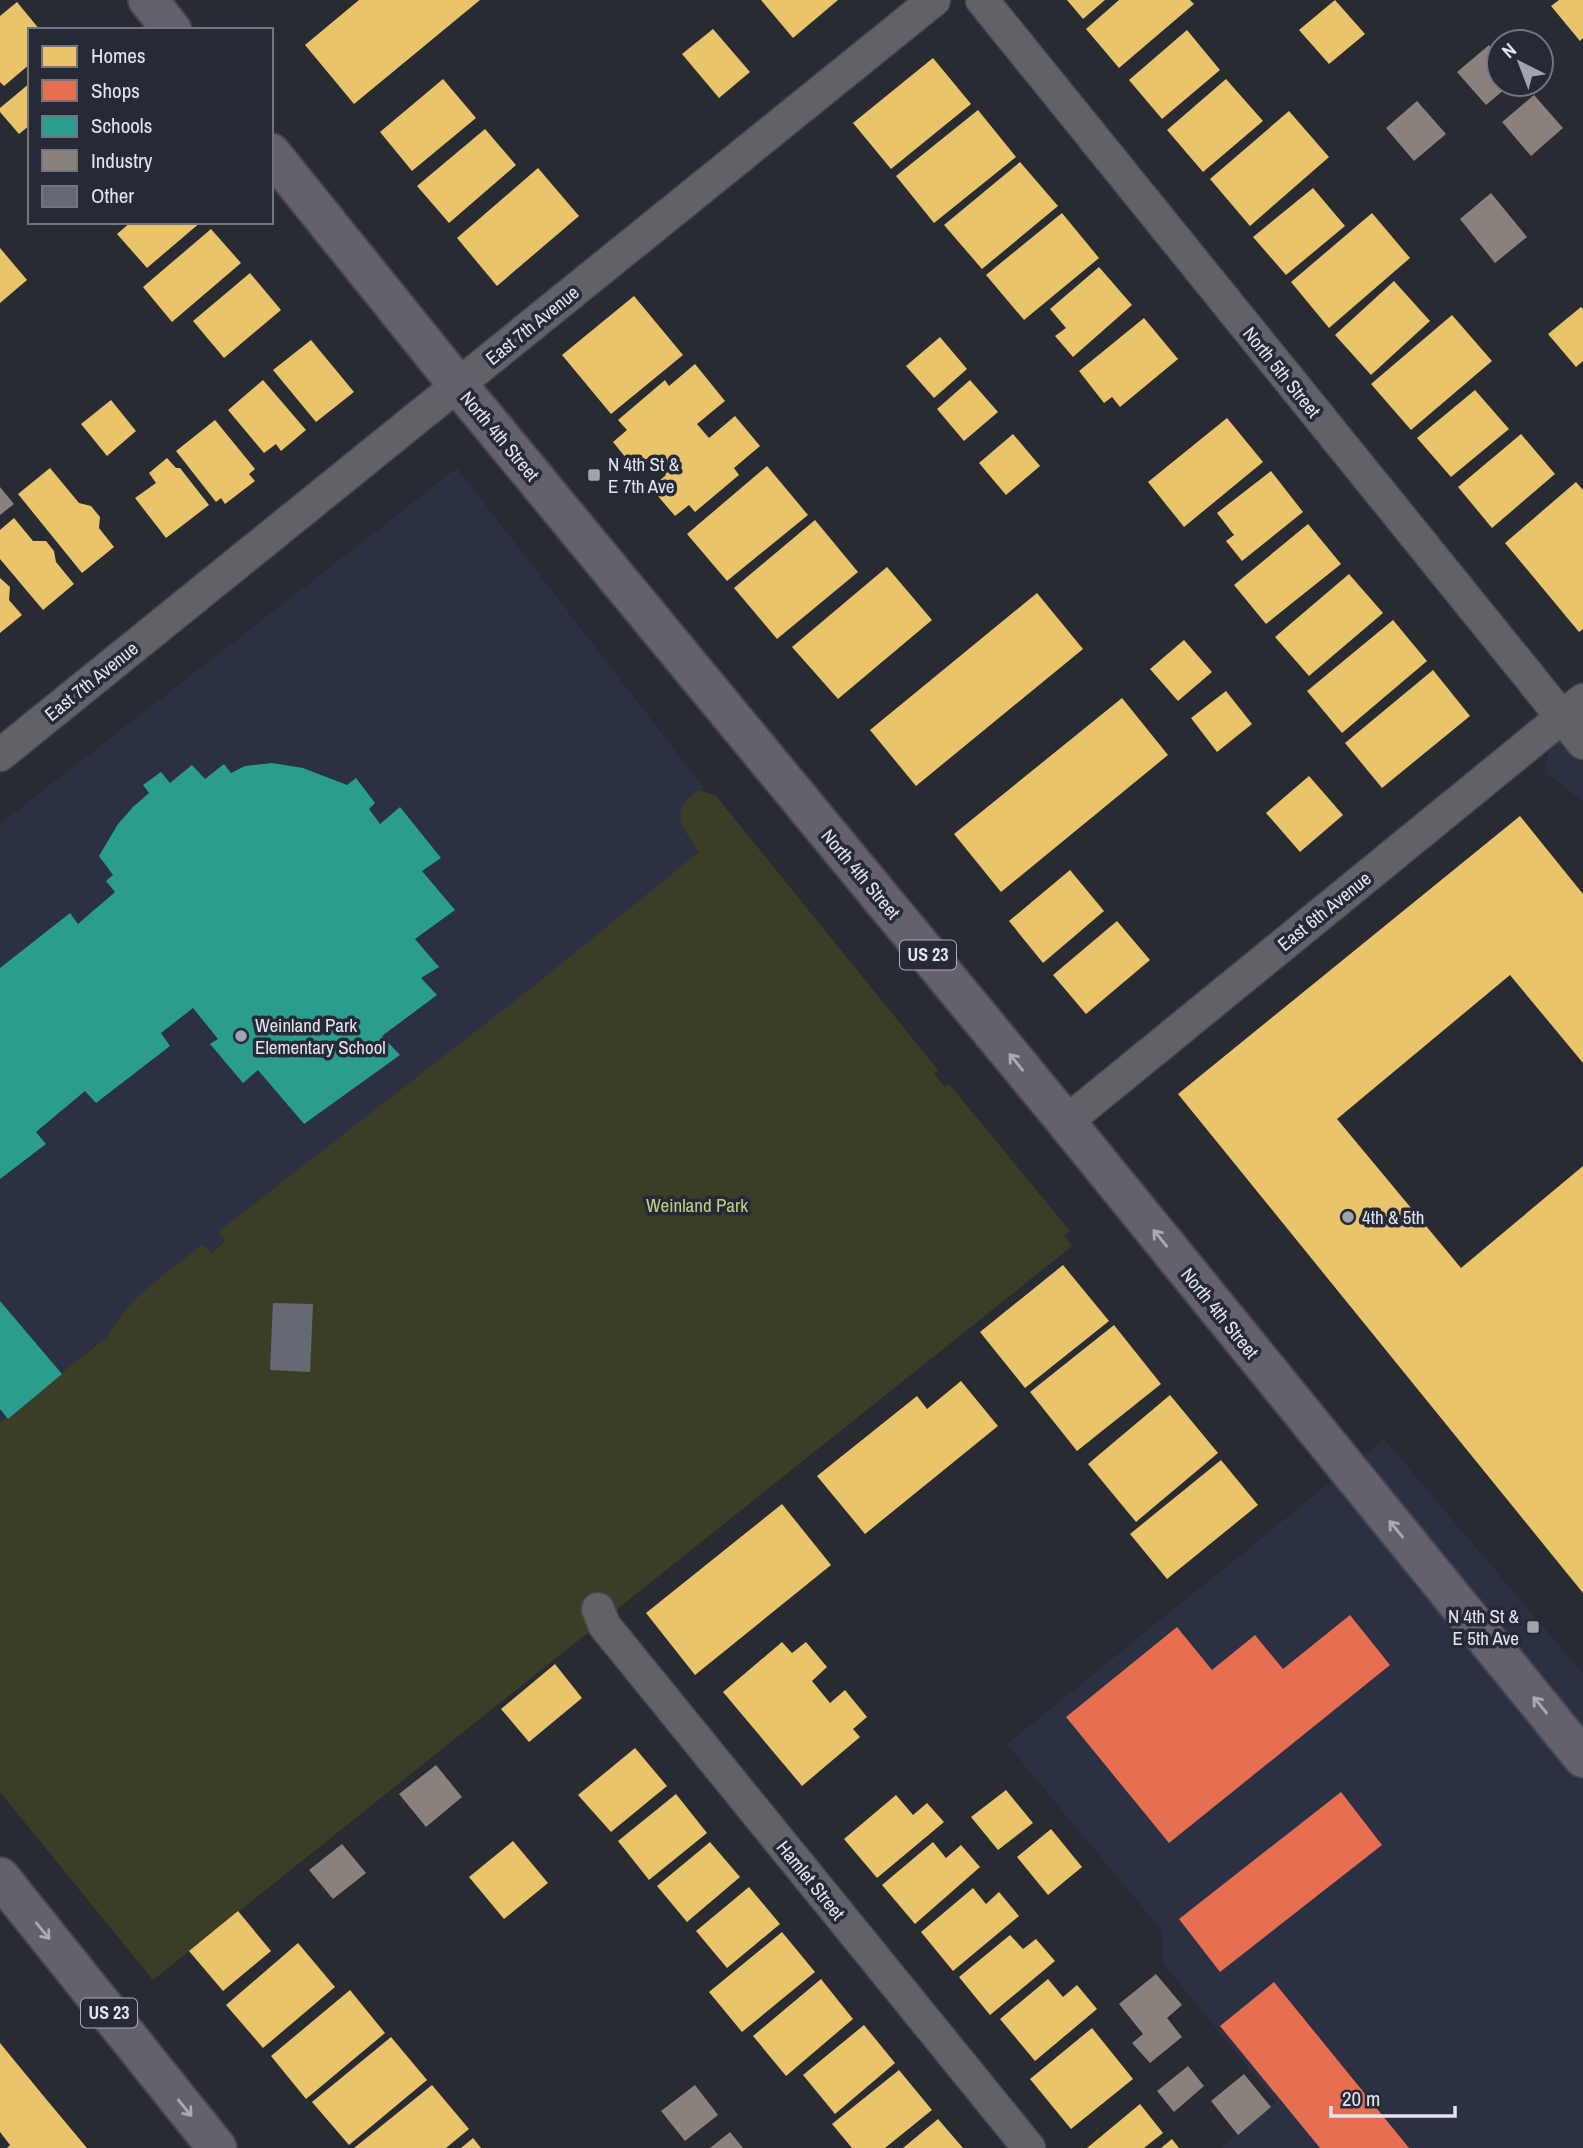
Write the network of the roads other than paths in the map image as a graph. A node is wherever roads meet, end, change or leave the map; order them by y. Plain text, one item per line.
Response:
1 (148, 0) edge
2 (934, 0) edge
3 (982, 0) edge
4 (170, 28) edge
5 (273, 155) edge
6 (458, 385) junction
7 (1573, 708) edge
8 (1583, 743) edge
9 (0, 755) edge
10 (1066, 1122) junction
11 (598, 1609) dead end
12 (1583, 1758) edge
13 (0, 1877) edge
14 (217, 2148) edge
15 (1029, 2148) edge

1 - 4 main road
2 - 6 street, East 7th Avenue
3 - 7 street, North 5th Street
5 - 6 main road, North 4th Street / US 23
6 - 9 street, East 7th Avenue
10 -> 6 main road, North 4th Street / US 23
7 - 8 street, North 5th Street
7 - 10 street, East 6th Avenue
12 -> 10 main road, North 4th Street / US 23
11 - 15 street, Hamlet Street
13 -> 14 main road, US 23

